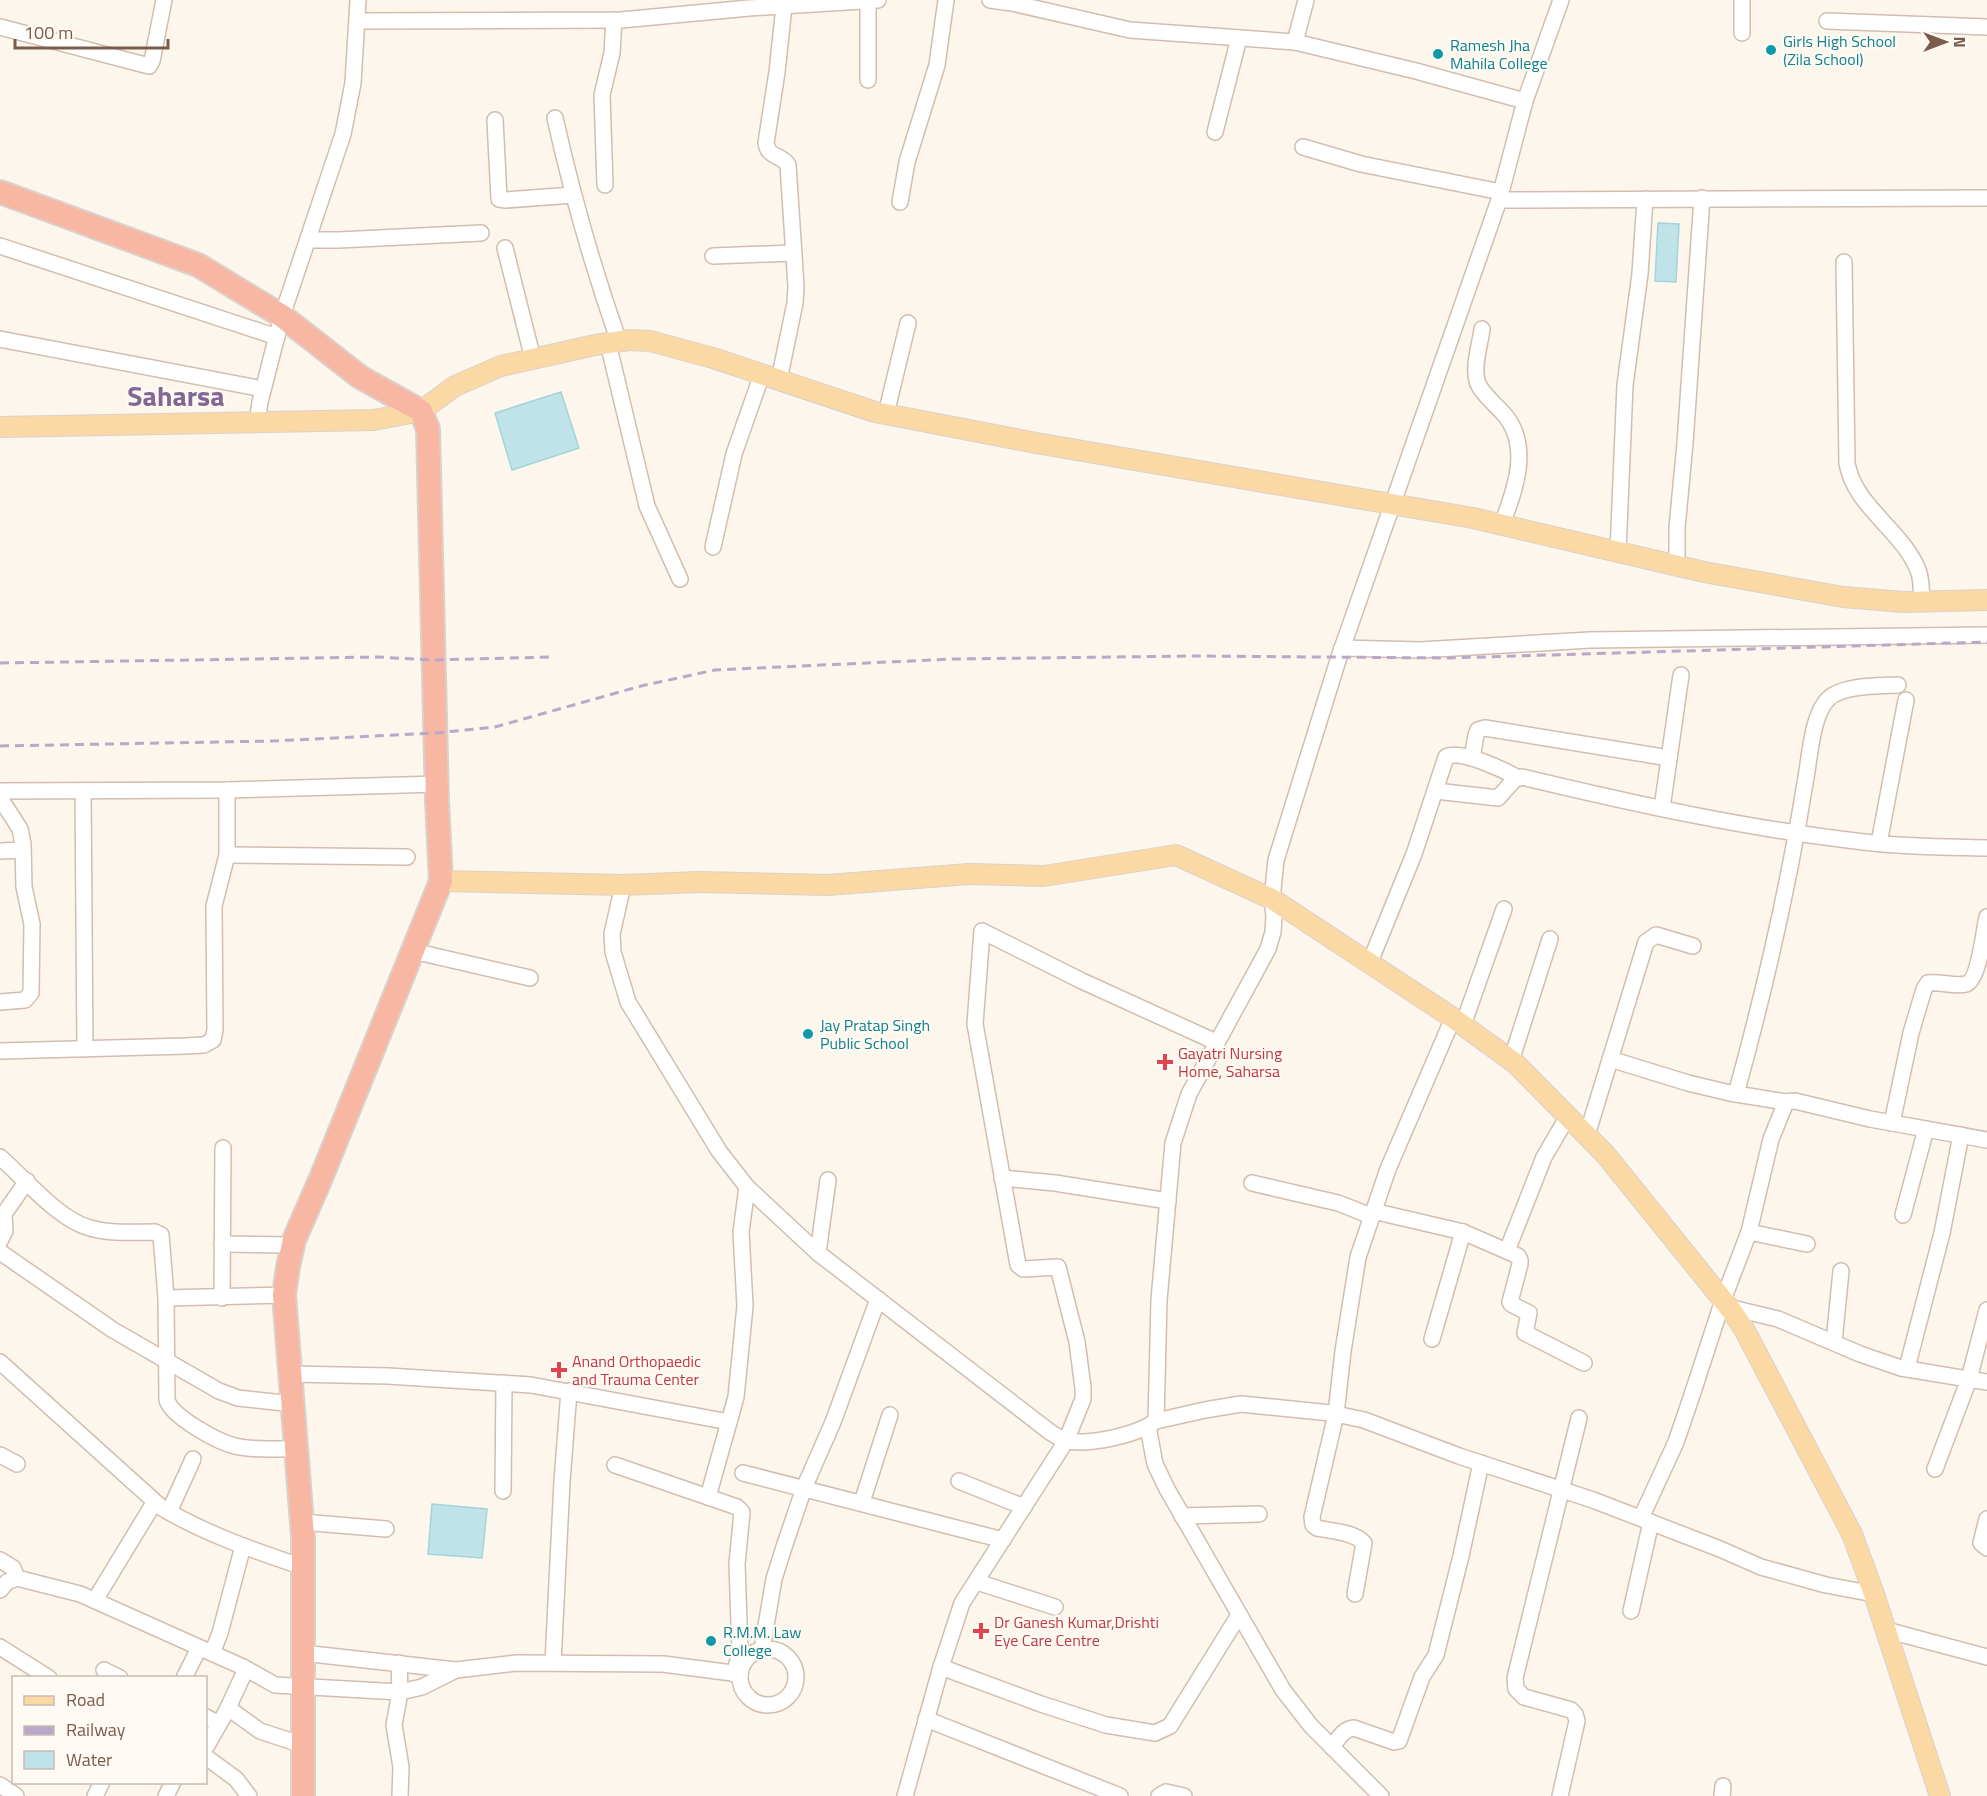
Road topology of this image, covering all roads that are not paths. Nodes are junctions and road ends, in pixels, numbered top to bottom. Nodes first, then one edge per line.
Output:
1 (164, 0) edge
2 (358, 0) edge
3 (878, 0) edge
4 (946, 0) edge
5 (990, 0) edge
6 (1306, 0) edge
7 (1562, 0) edge
8 (1742, 0) edge
9 (868, 1) edge
10 (749, 4) edge
11 (784, 6) junction
12 (614, 20) junction
13 (358, 21) junction
14 (1827, 21) dead end
15 (0, 27) edge
16 (1987, 27) edge
17 (1742, 33) dead end
18 (1239, 38) junction
19 (1295, 42) junction
20 (868, 80) dead end
21 (1525, 101) junction
22 (555, 118) dead end
23 (495, 120) dead end
24 (1215, 132) dead end
25 (1303, 147) dead end
26 (606, 185) dead end
27 (0, 192) edge
28 (573, 195) junction
29 (1500, 196) junction
30 (1702, 198) junction
31 (1987, 198) edge
32 (1645, 199) junction
33 (900, 202) dead end
34 (481, 233) dead end
35 (308, 240) junction
36 (0, 246) edge
37 (505, 248) dead end
38 (794, 253) junction
39 (713, 256) dead end
40 (1844, 262) dead end
41 (908, 323) dead end
42 (280, 327) junction
43 (1482, 329) dead end
44 (0, 339) edge
45 (613, 342) junction
46 (533, 359) junction
47 (771, 377) junction
48 (263, 389) junction
49 (421, 411) junction
50 (886, 414) junction
51 (257, 422) junction
52 (0, 427) edge
53 (1391, 504) junction
54 (1502, 524) junction
55 (712, 547) dead end
56 (1618, 552) junction
57 (1677, 566) junction
58 (680, 579) dead end
59 (1987, 600) edge
60 (1922, 602) junction
61 (1987, 635) edge
62 (1342, 648) junction
63 (1681, 675) dead end
64 (1898, 685) dead end
65 (1906, 700) dead end
66 (1472, 758) junction
67 (1669, 758) junction
68 (1518, 778) junction
69 (438, 784) junction
70 (227, 790) junction
71 (0, 791) edge
72 (83, 791) junction
73 (1436, 791) junction
74 (0, 798) edge
75 (1662, 808) junction
76 (1798, 833) junction
77 (1879, 843) junction
78 (1987, 848) edge
79 (0, 850) edge
80 (23, 850) junction
81 (226, 855) junction
82 (407, 856) dead end
83 (441, 881) junction
84 (623, 885) junction
85 (1272, 899) junction
86 (1504, 909) dead end
87 (1987, 916) edge
88 (1550, 939) dead end
89 (1693, 946) dead end
90 (413, 951) junction
91 (1370, 962) junction
92 (530, 978) dead end
93 (0, 1002) edge
94 (1458, 1021) junction
95 (1216, 1042) junction
96 (85, 1049) junction
97 (0, 1052) edge
98 (1610, 1059) junction
99 (1511, 1061) junction
100 (1736, 1094) junction
101 (1786, 1102) junction
102 (1568, 1116) junction
103 (1892, 1123) junction
104 (1926, 1129) junction
105 (1587, 1135) junction
106 (1961, 1135) junction
107 (1987, 1140) edge
108 (223, 1148) dead end
109 (0, 1157) edge
110 (1002, 1178) junction
111 (828, 1180) dead end
112 (27, 1181) junction
113 (1252, 1183) dead end
114 (747, 1187) junction
115 (1168, 1201) junction
116 (1372, 1214) junction
117 (1903, 1215) dead end
118 (1463, 1232) junction
119 (1749, 1232) junction
120 (0, 1241) edge
121 (222, 1244) junction
122 (1807, 1244) dead end
123 (293, 1245) junction
124 (1507, 1251) junction
125 (0, 1252) edge
126 (818, 1253) junction
127 (1841, 1271) dead end
128 (284, 1295) junction
129 (166, 1298) junction
130 (222, 1298) junction
131 (878, 1299) junction
132 (1726, 1303) junction
133 (1987, 1310) edge
134 (1431, 1339) dead end
135 (1834, 1342) junction
136 (166, 1359) junction
137 (0, 1362) edge
138 (1584, 1362) dead end
139 (1907, 1368) junction
140 (290, 1374) junction
141 (1969, 1379) junction
142 (1987, 1382) edge
143 (504, 1383) junction
144 (569, 1391) junction
145 (292, 1404) junction
146 (1336, 1414) junction
147 (890, 1415) dead end
148 (1579, 1418) dead end
149 (729, 1422) junction
150 (1152, 1424) junction
151 (1066, 1441) junction
152 (296, 1449) junction
153 (0, 1455) edge
154 (193, 1459) dead end
155 (1481, 1463) junction
156 (16, 1464) dead end
157 (615, 1466) dead end
158 (1935, 1469) dead end
159 (743, 1473) dead end
160 (959, 1481) dead end
161 (804, 1488) junction
162 (1562, 1489) junction
163 (502, 1491) dead end
164 (708, 1497) junction
165 (862, 1502) junction
166 (154, 1503) junction
167 (1024, 1507) junction
168 (169, 1512) junction
169 (1259, 1514) dead end
170 (1182, 1516) junction
171 (1987, 1519) edge
172 (1646, 1520) junction
173 (302, 1522) junction
174 (386, 1529) dead end
175 (1003, 1540) junction
176 (243, 1546) junction
177 (1987, 1548) edge
178 (0, 1560) edge
179 (303, 1567) junction
180 (17, 1578) junction
181 (977, 1582) junction
182 (0, 1590) edge
183 (1355, 1594) dead end
184 (1874, 1594) junction
185 (95, 1600) junction
186 (1055, 1606) dead end
187 (1631, 1611) dead end
188 (1239, 1615) junction
189 (1886, 1630) junction
190 (0, 1647) edge
191 (762, 1649) junction
192 (205, 1650) junction
193 (303, 1653) junction
194 (1987, 1657) edge
195 (399, 1663) junction
196 (553, 1663) junction
197 (940, 1667) junction
198 (246, 1669) junction
199 (104, 1670) dead end
200 (456, 1670) junction
201 (737, 1674) junction
202 (48, 1676) edge
203 (118, 1676) edge
204 (185, 1676) edge
205 (303, 1687) junction
206 (400, 1692) junction
207 (228, 1708) junction
208 (926, 1719) junction
209 (212, 1720) edge
210 (207, 1742) edge
211 (303, 1745) junction
212 (1332, 1747) junction
213 (207, 1758) edge
214 (0, 1785) edge
215 (16, 1796) edge
216 (249, 1796) edge
217 (303, 1796) edge
218 (400, 1796) edge
219 (905, 1796) edge
220 (1120, 1796) edge
221 (1159, 1796) edge
222 (1184, 1796) edge
223 (1381, 1796) edge
224 (1560, 1796) edge
225 (1940, 1796) edge

1 - 15 street
2 - 13 street
3 - 9 street
4 - 33 street
5 - 18 street
6 - 19 street
7 - 21 street
8 - 17 street
9 - 11 street
9 - 20 street
10 - 11 street
10 - 12 street
11 - 38 street
12 - 13 street
12 - 26 street
13 - 35 street
14 - 16 street
18 - 19 street
18 - 24 street
19 - 21 street
21 - 29 street
22 - 28 street
23 - 28 street
25 - 29 street
27 - 42 highway
28 - 45 street
29 - 32 street
29 - 53 street
30 - 31 street
30 - 32 street
30 - 57 street
32 - 56 street
34 - 35 street
35 - 42 street
36 - 42 street
37 - 46 street
38 - 39 street
38 - 47 street
40 - 60 street
41 - 50 street
42 - 48 street
42 - 49 highway
43 - 54 street
44 - 48 street
45 - 46 main road
45 - 47 main road
45 - 58 street
46 - 49 main road
47 - 50 main road
47 - 55 street
48 - 51 street
49 - 51 main road
49 - 69 highway
50 - 53 main road
51 - 52 main road
53 - 54 main road
53 - 62 street
54 - 56 main road
56 - 57 main road
57 - 60 main road
59 - 60 main road
61 - 62 street
62 - 85 street
63 - 67 street
64 - 76 street
65 - 77 street
66 - 67 street
66 - 68 street
66 - 73 street
67 - 75 street
68 - 73 street
68 - 75 street
69 - 70 street
69 - 83 highway
70 - 72 street
70 - 81 street
71 - 72 street
72 - 96 street
73 - 91 street
74 - 80 street
75 - 76 street
76 - 77 street
76 - 100 street
77 - 78 street
79 - 80 street
80 - 93 street
81 - 82 street
81 - 96 street
83 - 84 main road
83 - 90 highway
84 - 85 main road
84 - 114 street
85 - 91 main road
85 - 95 street
86 - 94 street
87 - 103 street
88 - 99 street
89 - 98 street
90 - 92 street
90 - 123 highway
91 - 94 main road
94 - 99 main road
94 - 116 street
95 - 110 street
95 - 115 street
96 - 97 street
98 - 100 street
98 - 105 street
99 - 102 main road
100 - 101 street
101 - 103 street
101 - 119 street
102 - 105 main road
102 - 124 street
103 - 104 street
104 - 106 street
104 - 117 street
105 - 132 main road
106 - 107 street
106 - 139 street
108 - 121 street
109 - 112 street
110 - 115 street
110 - 151 street
111 - 126 street
112 - 120 street
112 - 129 street
113 - 116 street
114 - 126 street
114 - 149 street
115 - 150 street
116 - 118 street
116 - 146 street
118 - 124 street
118 - 134 street
119 - 122 street
119 - 132 street
121 - 123 street
121 - 130 street
123 - 128 highway
124 - 138 street
125 - 136 street
126 - 131 street
127 - 135 street
128 - 130 street
128 - 140 highway
129 - 130 street
129 - 136 street
131 - 151 street
131 - 161 street
132 - 135 street
132 - 172 street
132 - 184 main road
133 - 141 street
135 - 139 street
136 - 145 street
136 - 152 street
137 - 166 street
139 - 141 street
140 - 143 street
140 - 145 highway
141 - 142 street
141 - 158 street
143 - 144 street
143 - 163 street
144 - 149 street
144 - 196 street
145 - 152 highway
146 - 150 street
146 - 155 street
146 - 183 street
147 - 165 street
148 - 162 street
149 - 164 street
150 - 151 street
150 - 170 street
151 - 167 street
152 - 173 highway
153 - 156 street
154 - 168 street
155 - 162 street
155 - 212 street
157 - 164 street
159 - 161 street
160 - 167 street
161 - 165 street
161 - 191 street
162 - 172 street
162 - 224 street
164 - 201 street
165 - 175 street
166 - 168 street
166 - 185 street
167 - 175 street
168 - 176 street
169 - 170 street
170 - 188 street
171 - 177 street
172 - 184 street
172 - 187 street
173 - 174 street
173 - 179 highway
175 - 181 street
176 - 179 street
176 - 192 street
178 - 180 street
179 - 193 highway
180 - 182 street
180 - 185 street
181 - 186 street
181 - 197 street
184 - 189 main road
185 - 192 street
188 - 197 street
188 - 212 street
189 - 194 street
189 - 225 main road
190 - 202 street
191 - 201 street
191 - 201 street
192 - 198 street
192 - 204 street
193 - 195 street
193 - 205 highway
195 - 200 street
195 - 206 street
196 - 200 street
196 - 201 street
197 - 208 street
198 - 205 street
198 - 207 street
199 - 203 street
200 - 206 street
205 - 206 street
205 - 211 highway
206 - 218 street
207 - 209 street
207 - 211 street
208 - 219 street
208 - 220 street
209 - 210 street
211 - 217 highway
212 - 223 street
213 - 216 street
214 - 215 street
221 - 222 street

